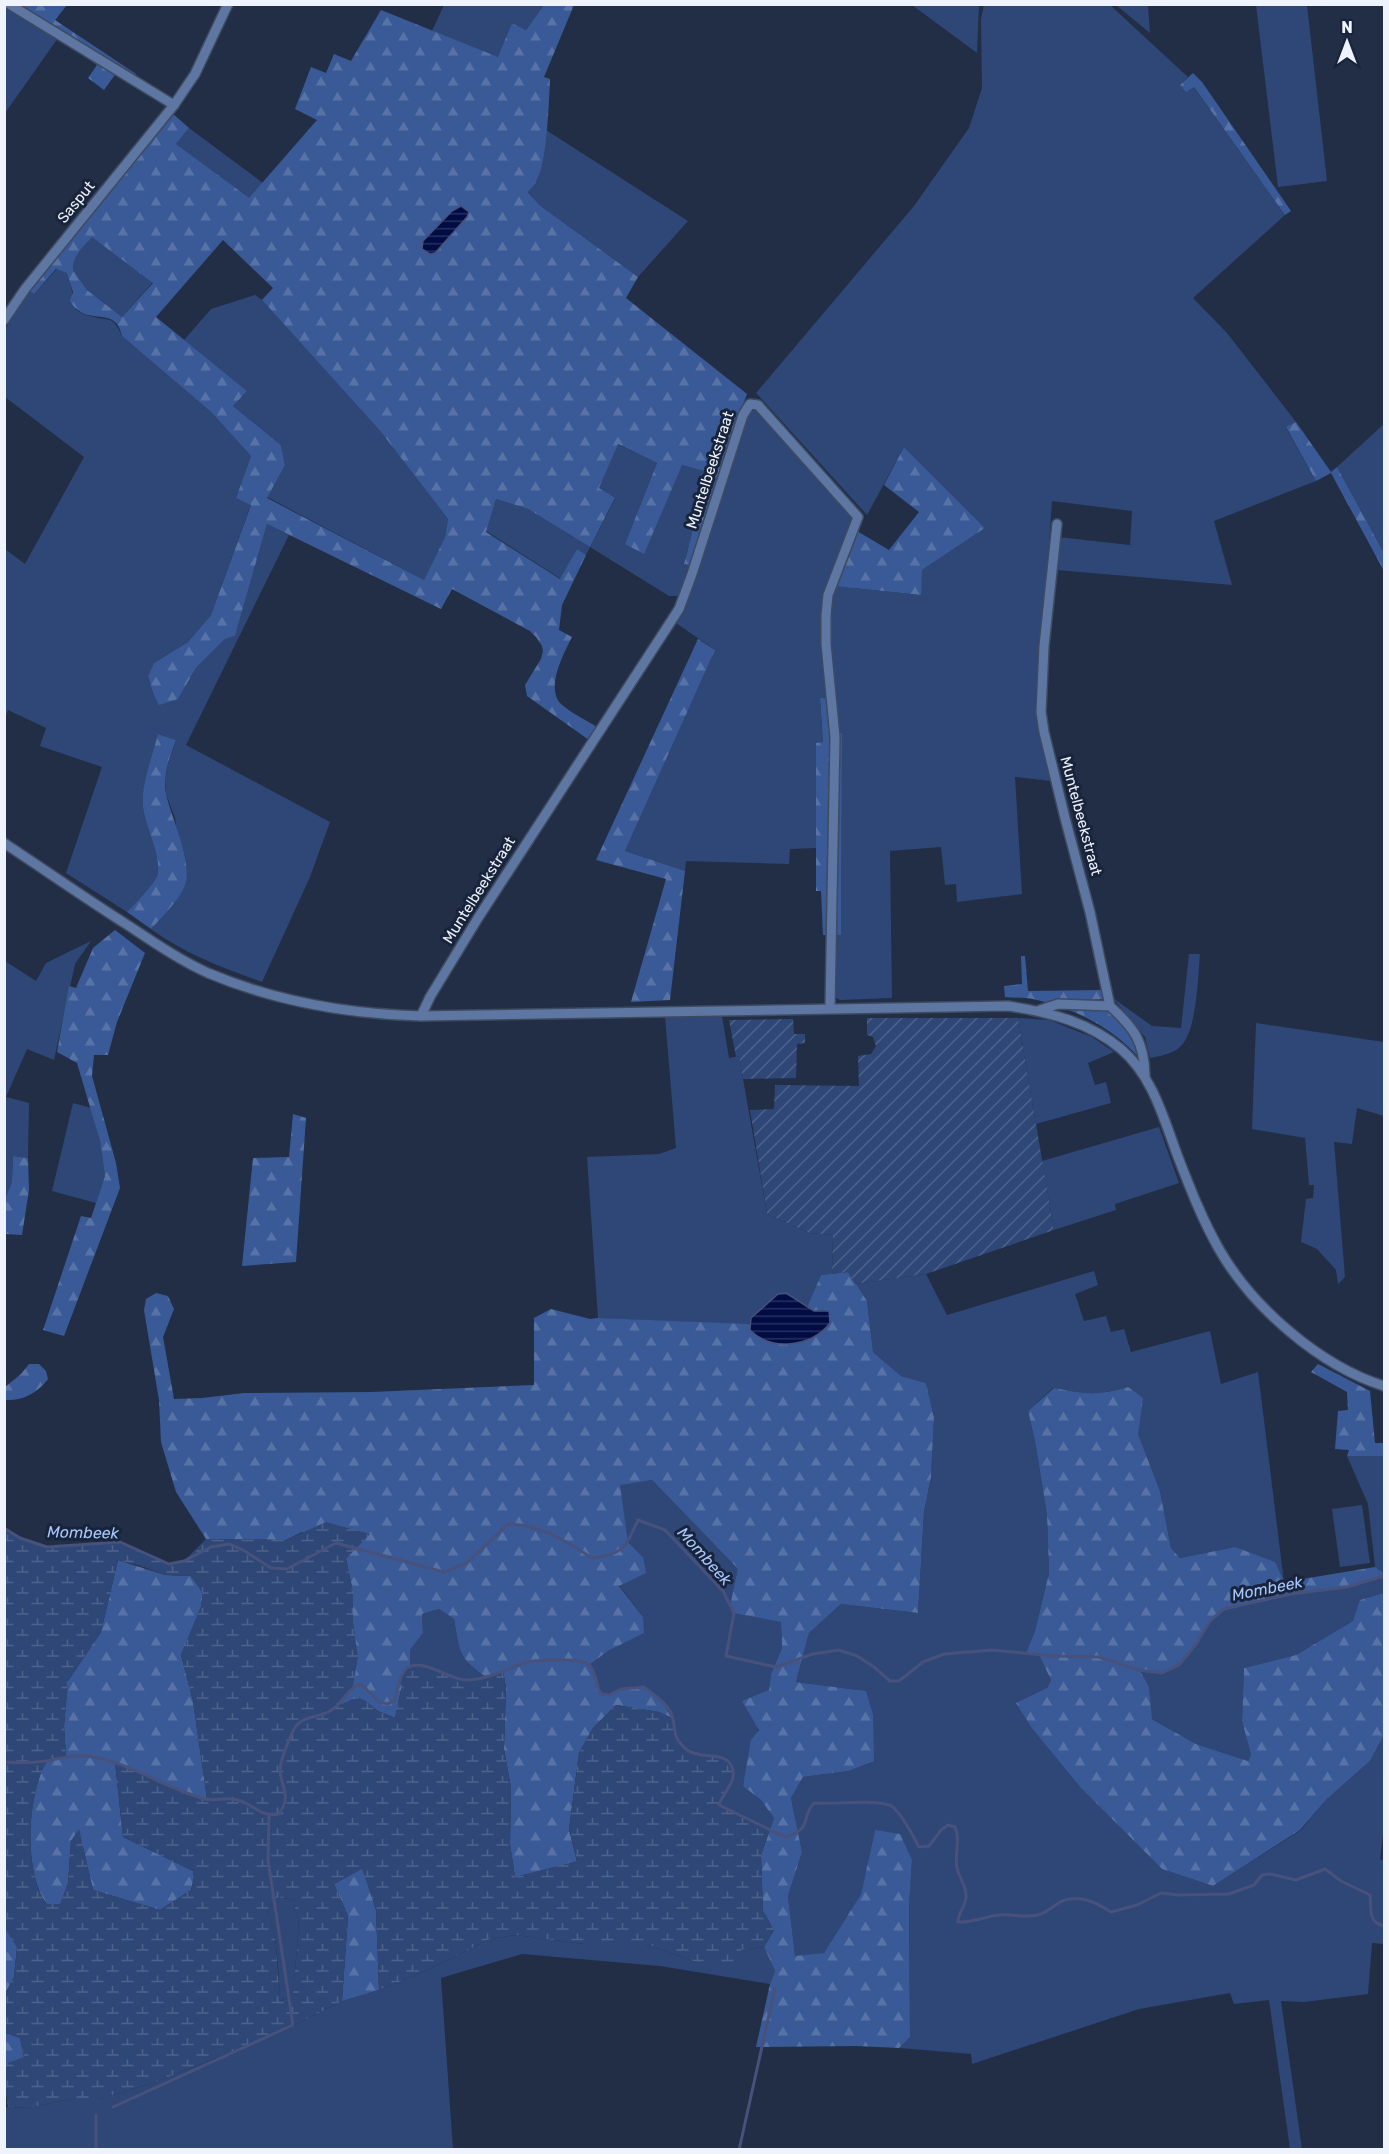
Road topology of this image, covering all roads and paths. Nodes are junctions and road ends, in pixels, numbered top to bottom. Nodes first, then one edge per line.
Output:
1 (9, 4) edge
2 (228, 4) edge
3 (174, 105) junction
4 (4, 320) edge
5 (1057, 524) dead end
6 (4, 843) edge
7 (1110, 1006) junction
8 (831, 1008) junction
9 (1040, 1010) junction
10 (421, 1016) junction
11 (1144, 1075) junction
12 (1384, 1386) edge

1 - 3 street
2 - 3 street, Sasput
3 - 4 street, Sasput
5 - 7 street, Muntelbeekstraat
6 - 10 street
7 - 9 street
7 - 11 street
8 - 9 street
8 - 10 street
8 - 10 street, Muntelbeekstraat
9 - 11 street
11 - 12 street

